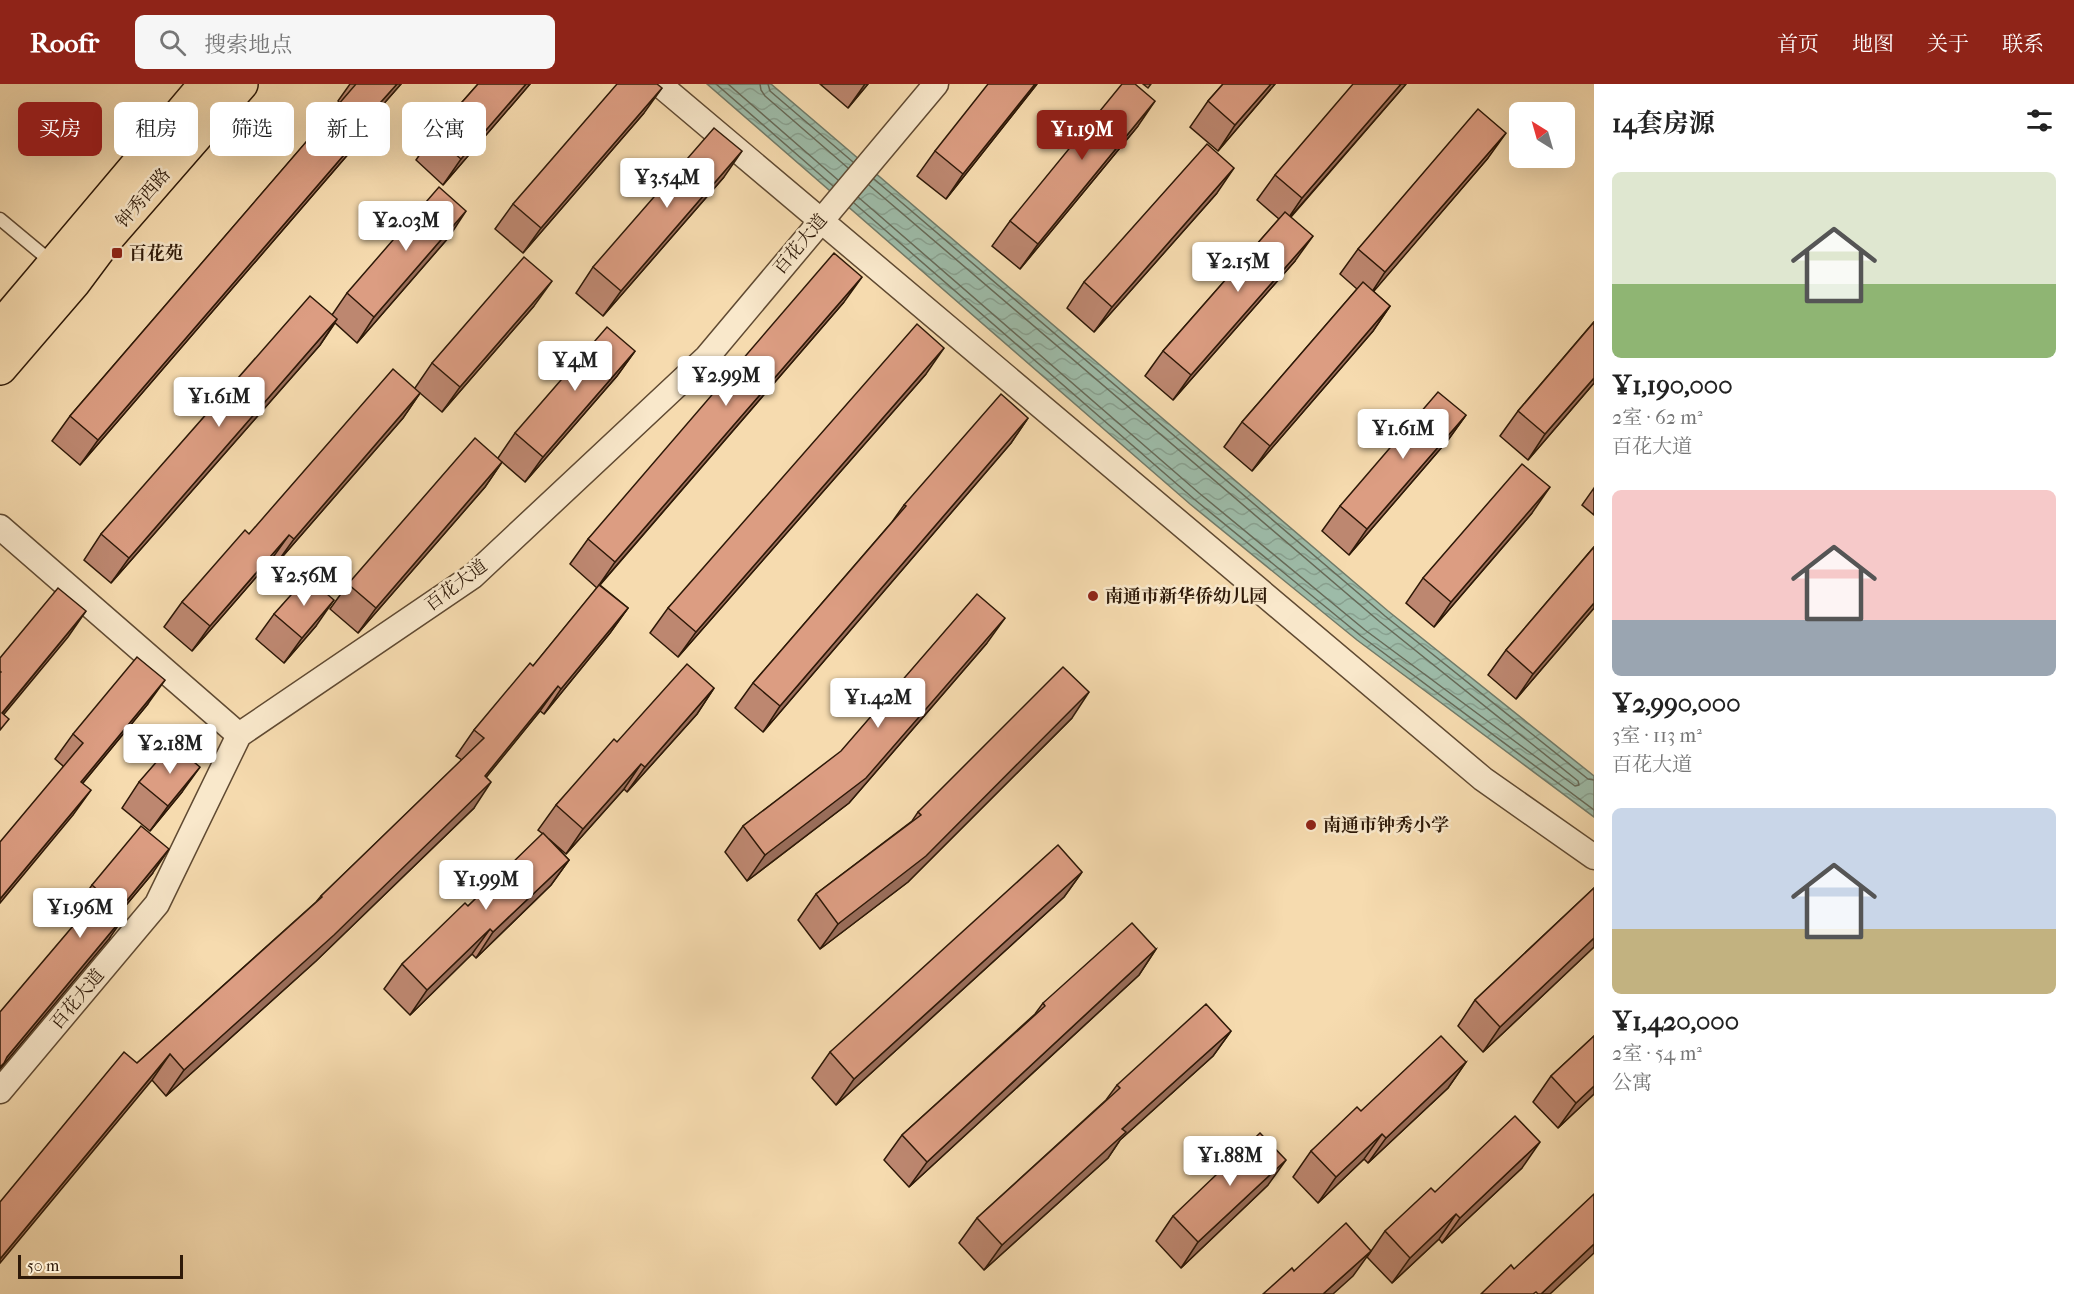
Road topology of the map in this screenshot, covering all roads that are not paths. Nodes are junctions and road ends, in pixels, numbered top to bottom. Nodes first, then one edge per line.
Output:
1 (206, 84) edge
2 (241, 84) edge
3 (659, 84) edge
4 (936, 84) edge
5 (825, 214) junction
6 (0, 219) edge
7 (64, 273) junction
8 (0, 328) edge
9 (0, 368) edge
10 (0, 528) edge
11 (239, 735) junction
12 (1594, 857) edge
13 (0, 1091) edge

1 - 7 main road, 钟秀西路
2 - 7 main road, 钟秀西路
3 - 5 street
4 - 5 street, 百花大道
5 - 11 street, 百花大道
5 - 12 street
6 - 7 lane
7 - 8 main road, 钟秀西路
7 - 9 main road, 钟秀西路
10 - 11 street
11 - 13 street, 百花大道

